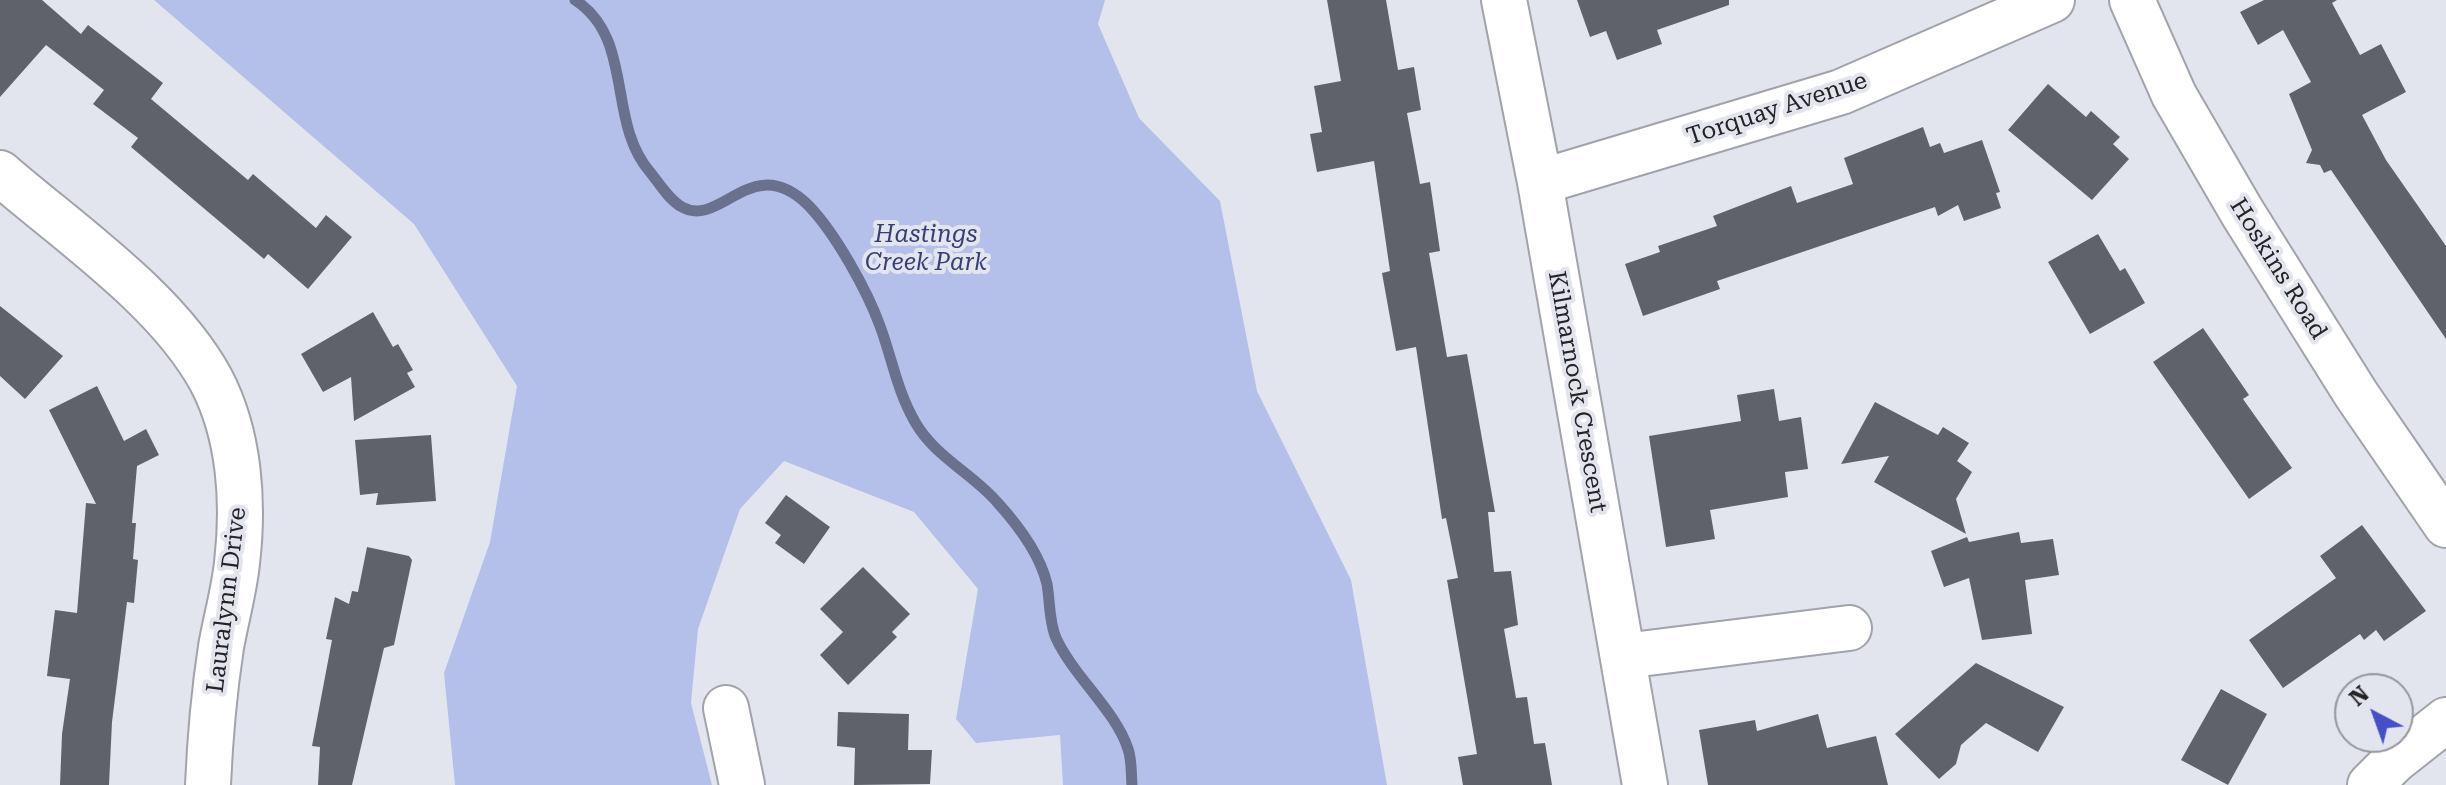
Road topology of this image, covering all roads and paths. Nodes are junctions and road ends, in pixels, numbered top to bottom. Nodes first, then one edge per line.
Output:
1 (1504, 0) edge
2 (2052, 0) edge
3 (2132, 0) edge
4 (0, 173) edge
5 (1540, 182) junction
6 (2446, 525) edge
7 (1849, 628) dead end
8 (1624, 656) junction
9 (726, 708) dead end
10 (2446, 720) edge
11 (208, 785) edge
12 (742, 785) edge
13 (1645, 785) edge
14 (2370, 785) edge

1 - 5 street, Kilmarnock Crescent
2 - 5 street, Torquay Avenue
3 - 6 street, Hoskins Road
4 - 11 street, Lauralynn Drive
5 - 8 street, Kilmarnock Crescent
7 - 8 street
8 - 13 street, Kilmarnock Crescent
9 - 12 street
10 - 14 street

